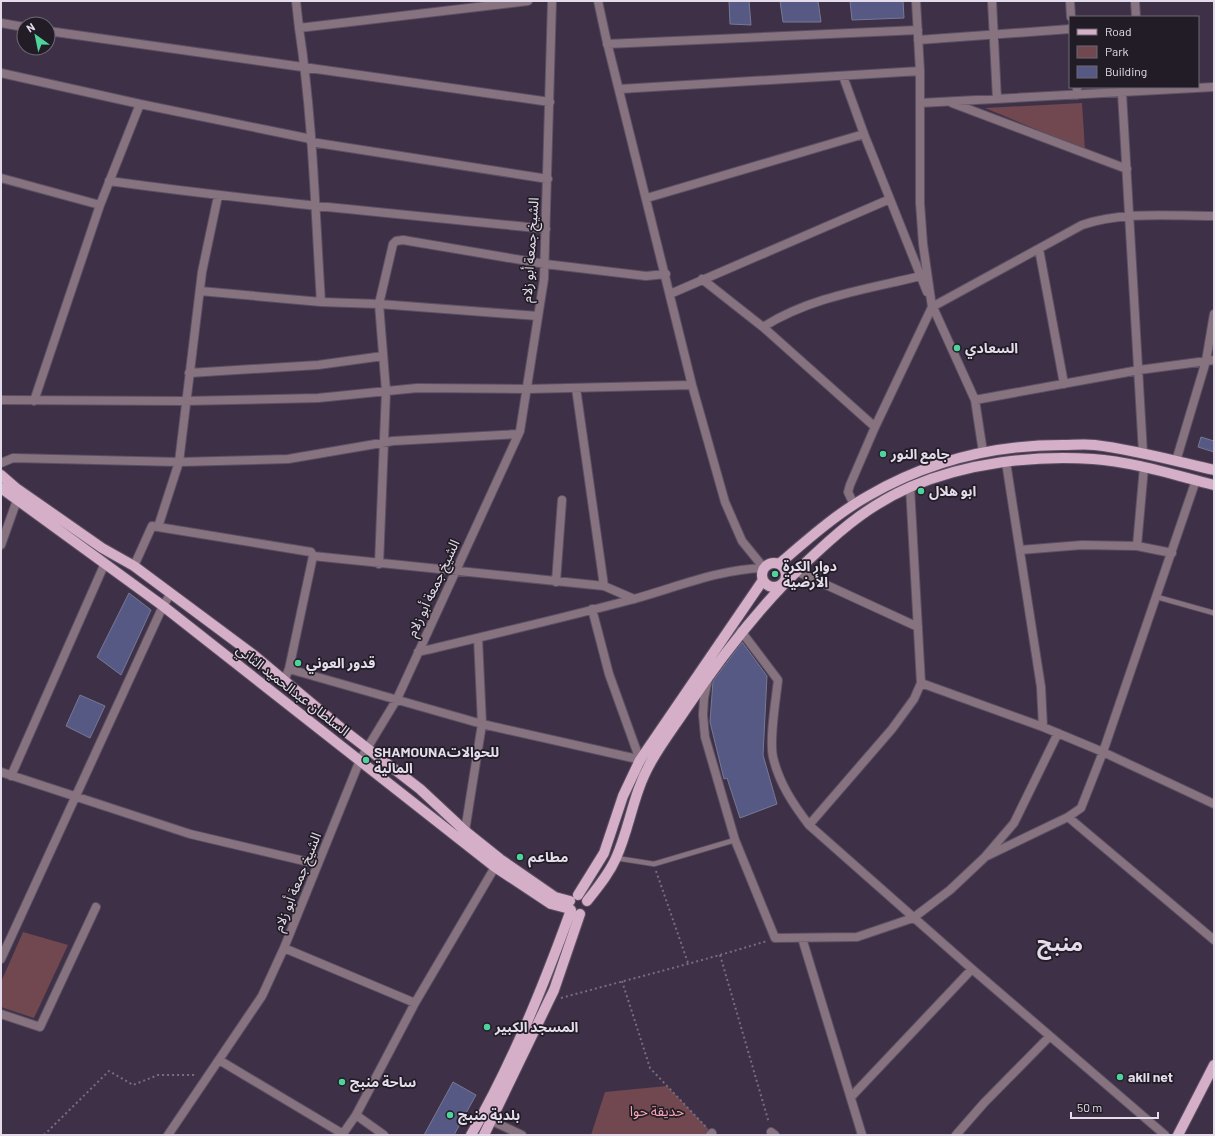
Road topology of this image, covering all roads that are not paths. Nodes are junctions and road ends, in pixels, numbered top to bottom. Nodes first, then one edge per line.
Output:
1 (296, 1) edge
2 (528, 1) edge
3 (552, 1) edge
4 (598, 1) edge
5 (916, 1) edge
6 (992, 1) edge
7 (1070, 1) edge
8 (1135, 1) edge
9 (1071, 16) edge
10 (1136, 16) edge
11 (1, 23) edge
12 (16, 26) edge
13 (299, 28) junction
14 (1069, 29) edge
15 (918, 30) junction
16 (56, 32) edge
17 (994, 34) junction
18 (918, 40) junction
19 (607, 44) junction
20 (305, 68) junction
21 (920, 71) junction
22 (1, 73) edge
23 (843, 76) junction
24 (1199, 87) edge
25 (1214, 87) edge
26 (1177, 88) edge
27 (620, 89) junction
28 (1140, 89) edge
29 (1077, 91) edge
30 (1122, 93) junction
31 (997, 100) junction
32 (550, 102) junction
33 (950, 102) junction
34 (920, 103) junction
35 (140, 104) junction
36 (864, 134) junction
37 (311, 140) junction
38 (1127, 169) junction
39 (1, 178) edge
40 (548, 179) junction
41 (109, 181) junction
42 (218, 196) junction
43 (647, 198) junction
44 (890, 200) junction
45 (314, 204) junction
46 (100, 205) junction
47 (1214, 216) edge
48 (1130, 217) junction
49 (546, 229) junction
50 (1038, 249) junction
51 (545, 264) junction
52 (666, 274) junction
53 (921, 276) junction
54 (702, 279) junction
55 (200, 291) junction
56 (670, 294) junction
57 (321, 302) junction
58 (379, 304) junction
59 (932, 307) junction
60 (1214, 314) edge
61 (538, 316) junction
62 (763, 327) junction
63 (383, 356) junction
64 (1210, 360) edge
65 (1138, 370) junction
66 (189, 373) junction
67 (1064, 384) junction
68 (692, 385) junction
69 (576, 388) junction
70 (526, 389) junction
71 (386, 391) junction
72 (1, 400) edge
73 (975, 400) junction
74 (34, 401) junction
75 (186, 401) junction
76 (875, 426) junction
77 (518, 434) junction
78 (385, 442) junction
79 (983, 452) junction
80 (1143, 453) junction
81 (1176, 461) junction
82 (180, 462) junction
83 (1006, 462) junction
84 (1, 463) edge
85 (1144, 467) junction
86 (1214, 470) edge
87 (1, 475) edge
88 (1196, 480) junction
89 (1214, 485) edge
90 (910, 487) junction
91 (1, 488) edge
92 (17, 500) junction
93 (562, 500) dead end
94 (854, 505) junction
95 (158, 527) junction
96 (1, 545) edge
97 (1137, 546) junction
98 (1020, 550) junction
99 (1172, 553) junction
100 (313, 556) junction
101 (105, 563) junction
102 (379, 564) junction
103 (779, 564) junction
104 (134, 566) junction
105 (764, 568) junction
106 (796, 571) junction
107 (455, 572) junction
108 (763, 580) junction
109 (556, 582) junction
110 (783, 584) junction
111 (604, 586) junction
112 (171, 593) junction
113 (1157, 597) junction
114 (634, 599) junction
115 (163, 606) junction
116 (592, 609) junction
117 (1214, 613) edge
118 (918, 627) junction
119 (741, 631) junction
120 (478, 638) junction
121 (418, 652) junction
122 (288, 669) junction
123 (709, 674) junction
124 (284, 681) junction
125 (921, 683) junction
126 (397, 699) junction
127 (482, 724) junction
128 (1043, 727) junction
129 (1058, 733) junction
130 (367, 748) junction
131 (1104, 752) junction
132 (360, 760) junction
133 (640, 760) junction
134 (650, 762) junction
135 (1, 772) edge
136 (11, 776) junction
137 (75, 797) junction
138 (1214, 804) edge
139 (1068, 817) junction
140 (809, 825) junction
141 (465, 831) junction
142 (735, 840) junction
143 (616, 858) junction
144 (984, 858) junction
145 (317, 864) junction
146 (495, 867) junction
147 (578, 895) junction
148 (587, 900) junction
149 (96, 907) dead end
150 (573, 908) junction
151 (913, 918) junction
152 (802, 938) junction
153 (1214, 940) edge
154 (284, 948) junction
155 (3, 950) edge
156 (1, 959) edge
157 (972, 969) junction
158 (415, 1003) junction
159 (1, 1014) edge
160 (1050, 1036) junction
161 (219, 1060) junction
162 (1214, 1065) edge
163 (851, 1097) junction
164 (356, 1115) junction
165 (492, 1121) junction
166 (169, 1135) edge
167 (343, 1135) edge
168 (384, 1135) edge
169 (471, 1135) edge
170 (484, 1135) edge
171 (522, 1135) edge
172 (862, 1135) edge
173 (956, 1135) edge
174 (1165, 1135) edge
175 (1178, 1135) edge

1 - 13 street
2 - 13 street
3 - 32 street, الشيخ جمعة أبو زلام
4 - 19 street
5 - 15 street
6 - 17 street
7 - 9 street
8 - 10 street
11 - 12 street
13 - 20 street
14 - 17 street
15 - 18 street
15 - 19 street
16 - 20 street
17 - 18 street
17 - 31 street
18 - 21 street
19 - 27 street
20 - 32 street
20 - 37 street
21 - 23 street
21 - 34 street
22 - 35 street
23 - 27 street
23 - 36 street
24 - 25 street
26 - 28 street
27 - 43 street
28 - 30 street
29 - 30 street
29 - 31 street
30 - 38 street
31 - 33 street
32 - 40 street, الشيخ جمعة أبو زلام
33 - 34 street
33 - 38 street
34 - 59 street
35 - 37 street
35 - 41 street
36 - 43 street
36 - 44 street
37 - 40 street
37 - 45 street
38 - 48 street
39 - 46 street
40 - 49 street, الشيخ جمعة أبو زلام
41 - 42 street
41 - 46 street
42 - 45 street
42 - 55 street
43 - 52 street
44 - 53 street
44 - 54 street
45 - 49 street
45 - 57 street
46 - 74 street
47 - 48 street
48 - 50 street
48 - 65 street
49 - 51 street, الشيخ جمعة أبو زلام
50 - 59 street
50 - 67 street
51 - 52 street
51 - 58 street
51 - 61 street, الشيخ جمعة أبو زلام
52 - 56 street
53 - 59 street
53 - 62 street
54 - 56 street
54 - 62 street
55 - 57 street
55 - 66 street
56 - 68 street
57 - 58 street
58 - 61 street
58 - 63 street
59 - 73 street
59 - 76 street
60 - 64 street
61 - 70 street, الشيخ جمعة أبو زلام
62 - 76 street
63 - 66 street
63 - 71 street
64 - 65 street
64 - 81 street
65 - 67 street
65 - 80 street
66 - 75 street
67 - 73 street
68 - 69 street
68 - 105 street
69 - 70 street
69 - 111 street
70 - 71 street
70 - 77 street, الشيخ جمعة أبو زلام
71 - 75 street
71 - 78 street
72 - 74 street
73 - 79 street
74 - 75 street
75 - 82 street
76 - 94 street
77 - 78 street
77 - 107 street, الشيخ جمعة أبو زلام
78 - 82 street
78 - 102 street
79 - 80 main road
79 - 94 main road
80 - 81 main road
81 - 86 main road
82 - 84 street
82 - 95 street
83 - 85 main road
83 - 90 main road
83 - 98 street
85 - 88 main road
85 - 97 street
87 - 104 main road
88 - 89 main road
88 - 99 street
90 - 106 main road
90 - 118 street
91 - 92 main road, السلطان عبدالحميد الثاني
92 - 96 street
92 - 101 main road, السلطان عبدالحميد الثاني
93 - 109 street
94 - 103 main road
95 - 100 street
95 - 104 street
97 - 98 street
97 - 99 street
98 - 128 street
99 - 113 street
100 - 102 street
100 - 122 street
101 - 115 main road, السلطان عبدالحميد الثاني
101 - 136 street
102 - 107 street
103 - 105 main road
103 - 110 main road
104 - 112 main road
105 - 108 main road
105 - 114 street
106 - 110 main road
106 - 118 street
107 - 109 street
107 - 121 street, الشيخ جمعة أبو زلام
108 - 110 main road
108 - 133 main road
109 - 111 street
110 - 119 main road
111 - 114 street
112 - 115 street
112 - 124 main road
113 - 117 lane
113 - 131 street
114 - 116 street
115 - 132 main road, السلطان عبدالحميد الثاني
115 - 137 street
116 - 120 street
116 - 133 street
118 - 125 street
119 - 123 main road
119 - 140 street
120 - 121 street
120 - 127 street
121 - 126 street, الشيخ جمعة أبو زلام
122 - 124 street
122 - 126 street
123 - 134 main road
123 - 142 street
124 - 130 main road
125 - 128 street
125 - 140 street
126 - 127 street
126 - 130 street, الشيخ جمعة أبو زلام
127 - 133 street
127 - 141 street
128 - 129 street
129 - 131 street
129 - 144 street
130 - 132 street, الشيخ جمعة أبو زلام
130 - 141 main road
131 - 138 street
131 - 139 street
132 - 145 street, الشيخ جمعة أبو زلام
132 - 146 main road, السلطان عبدالحميد الثاني
133 - 134 street
133 - 147 main road
134 - 143 main road
135 - 136 street
136 - 137 street
137 - 145 street
137 - 155 street
139 - 144 street
139 - 153 street
140 - 151 street
141 - 150 main road
142 - 143 lane
142 - 152 street
143 - 148 main road
144 - 151 street
145 - 154 street, الشيخ جمعة أبو زلام
146 - 150 main road, السلطان عبدالحميد الثاني
146 - 158 street
147 - 148 main road
147 - 150 main road
148 - 150 main road
149 - 159 street
150 - 165 main road
150 - 169 main road
151 - 152 street
151 - 157 street
152 - 163 street
154 - 158 street
154 - 161 street, الشيخ جمعة أبو زلام
155 - 156 street
157 - 160 street
157 - 163 street
158 - 164 street
160 - 173 street
160 - 174 street
161 - 166 street, الشيخ جمعة أبو زلام
161 - 167 street
162 - 175 main road
163 - 172 street
164 - 167 street
164 - 168 street
165 - 170 main road
165 - 171 street

